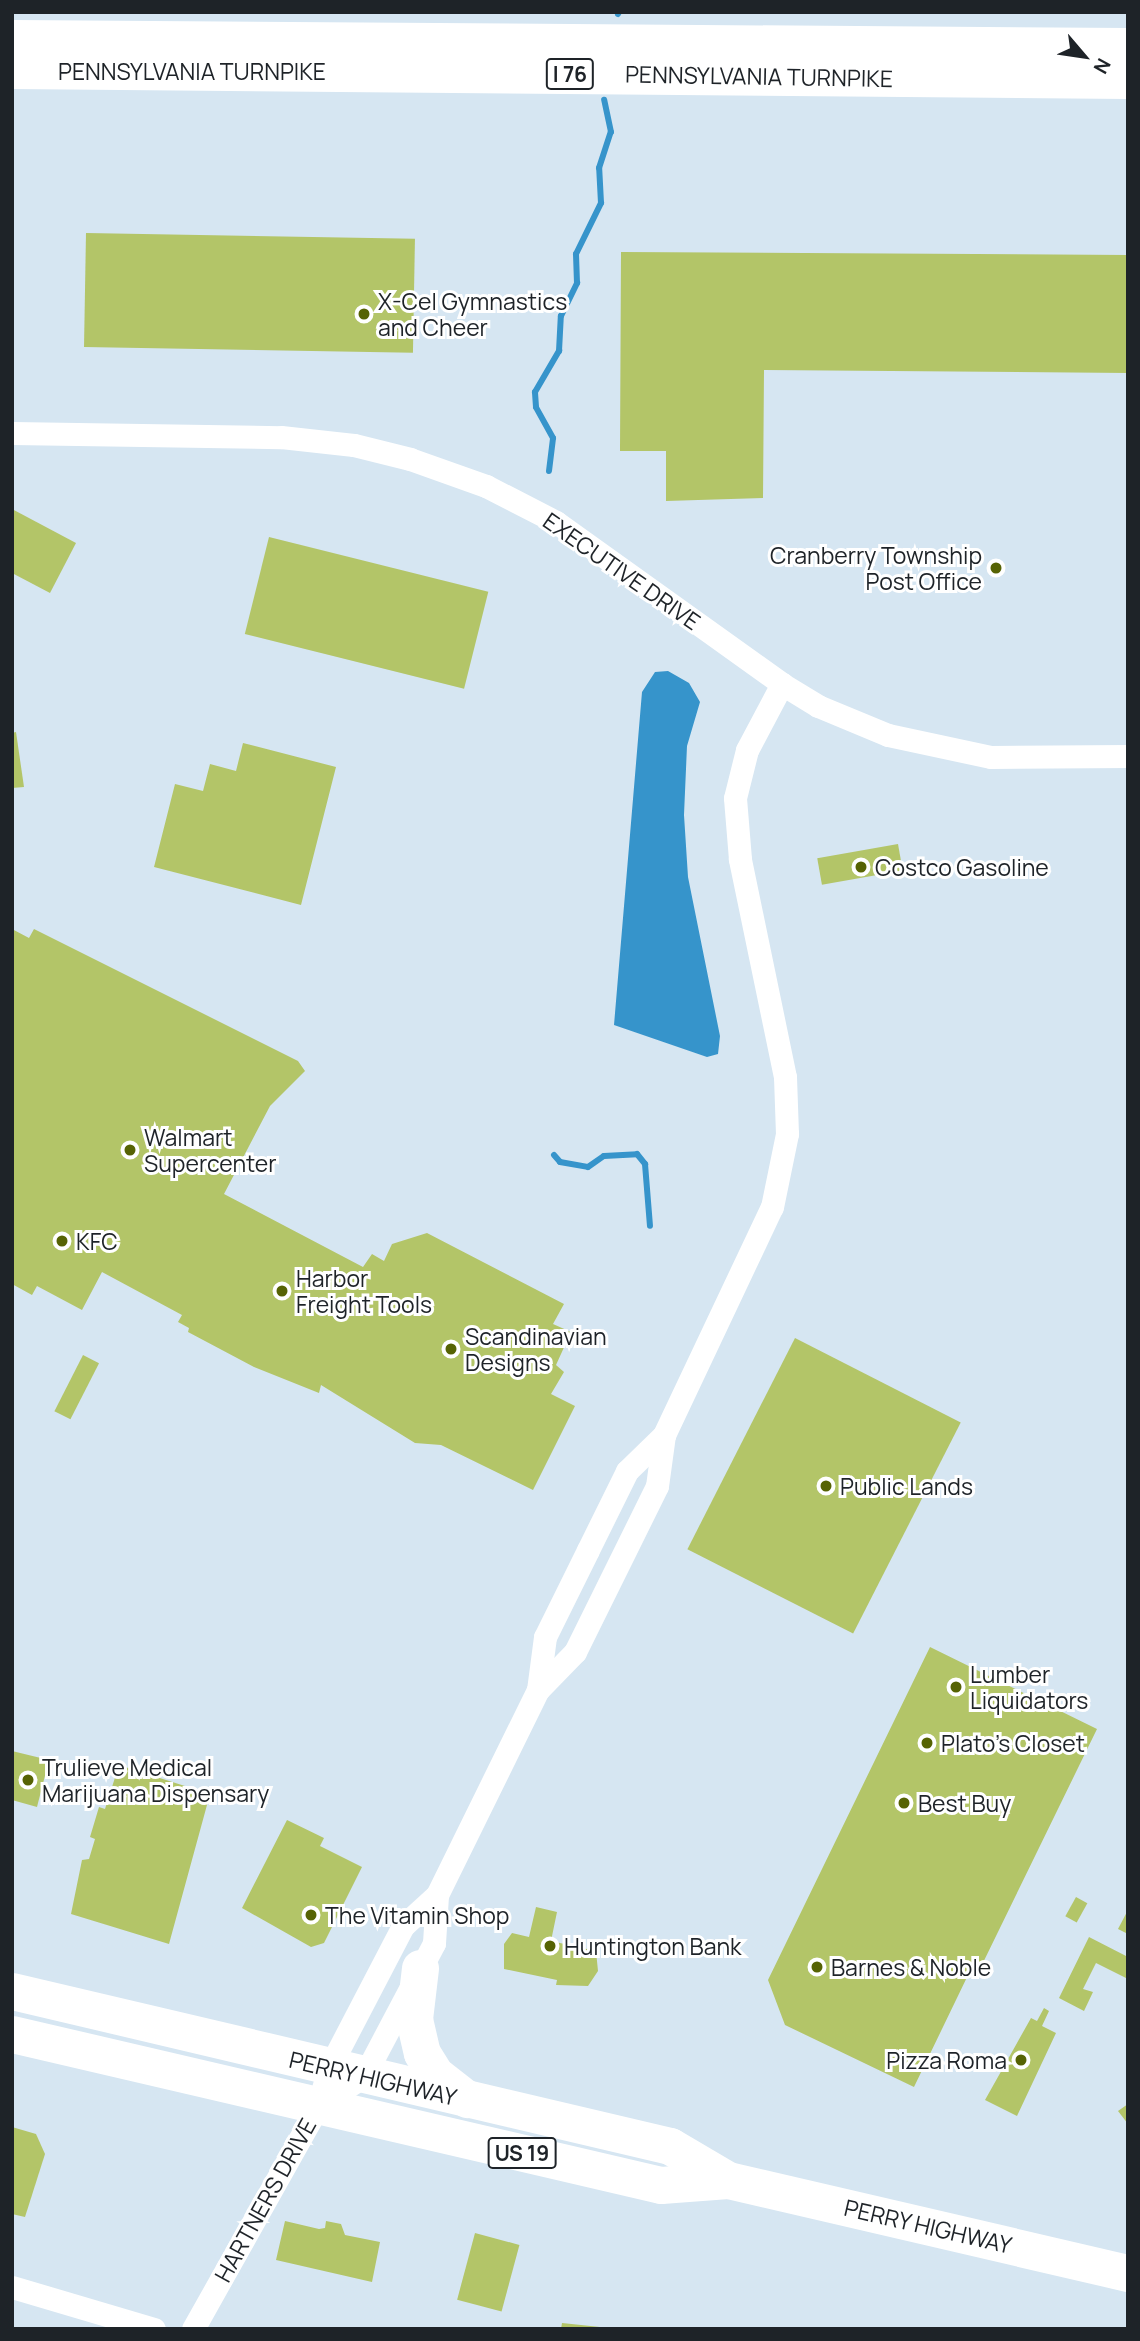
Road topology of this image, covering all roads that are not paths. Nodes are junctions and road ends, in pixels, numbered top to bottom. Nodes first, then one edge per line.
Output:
1 (12, 39) edge
2 (1128, 47) edge
3 (12, 70) edge
4 (1128, 80) edge
5 (12, 433) edge
6 (782, 684) junction
7 (1128, 756) edge
8 (664, 1435) junction
9 (538, 1690) junction
10 (437, 1895) junction
11 (420, 1968) junction
12 (12, 1991) edge
13 (12, 2034) edge
14 (346, 2072) junction
15 (470, 2101) junction
16 (318, 2106) junction
17 (728, 2180) junction
18 (1128, 2273) edge
19 (12, 2287) edge
20 (154, 2329) edge
21 (193, 2329) edge

1 - 2 highway, PENNSYLVANIA TURNPIKE / I 76
3 - 4 highway, PENNSYLVANIA TURNPIKE / I 76
5 - 6 street, EXECUTIVE DRIVE
6 - 7 street, EXECUTIVE DRIVE
6 - 8 street
8 - 9 street
8 - 9 street
9 - 10 street
10 - 11 street
10 - 14 street
11 - 14 street
11 - 15 main road
12 - 14 main road, PERRY HIGHWAY / US 19
13 - 16 main road, PERRY HIGHWAY / US 19
14 - 15 main road, PERRY HIGHWAY / US 19
14 - 16 street, HARTNERS DRIVE
14 - 16 street
15 - 17 main road, PERRY HIGHWAY / US 19
16 - 17 main road, PERRY HIGHWAY / US 19
16 - 21 street, HARTNERS DRIVE
17 - 18 main road, PERRY HIGHWAY / US 19
19 - 20 street

